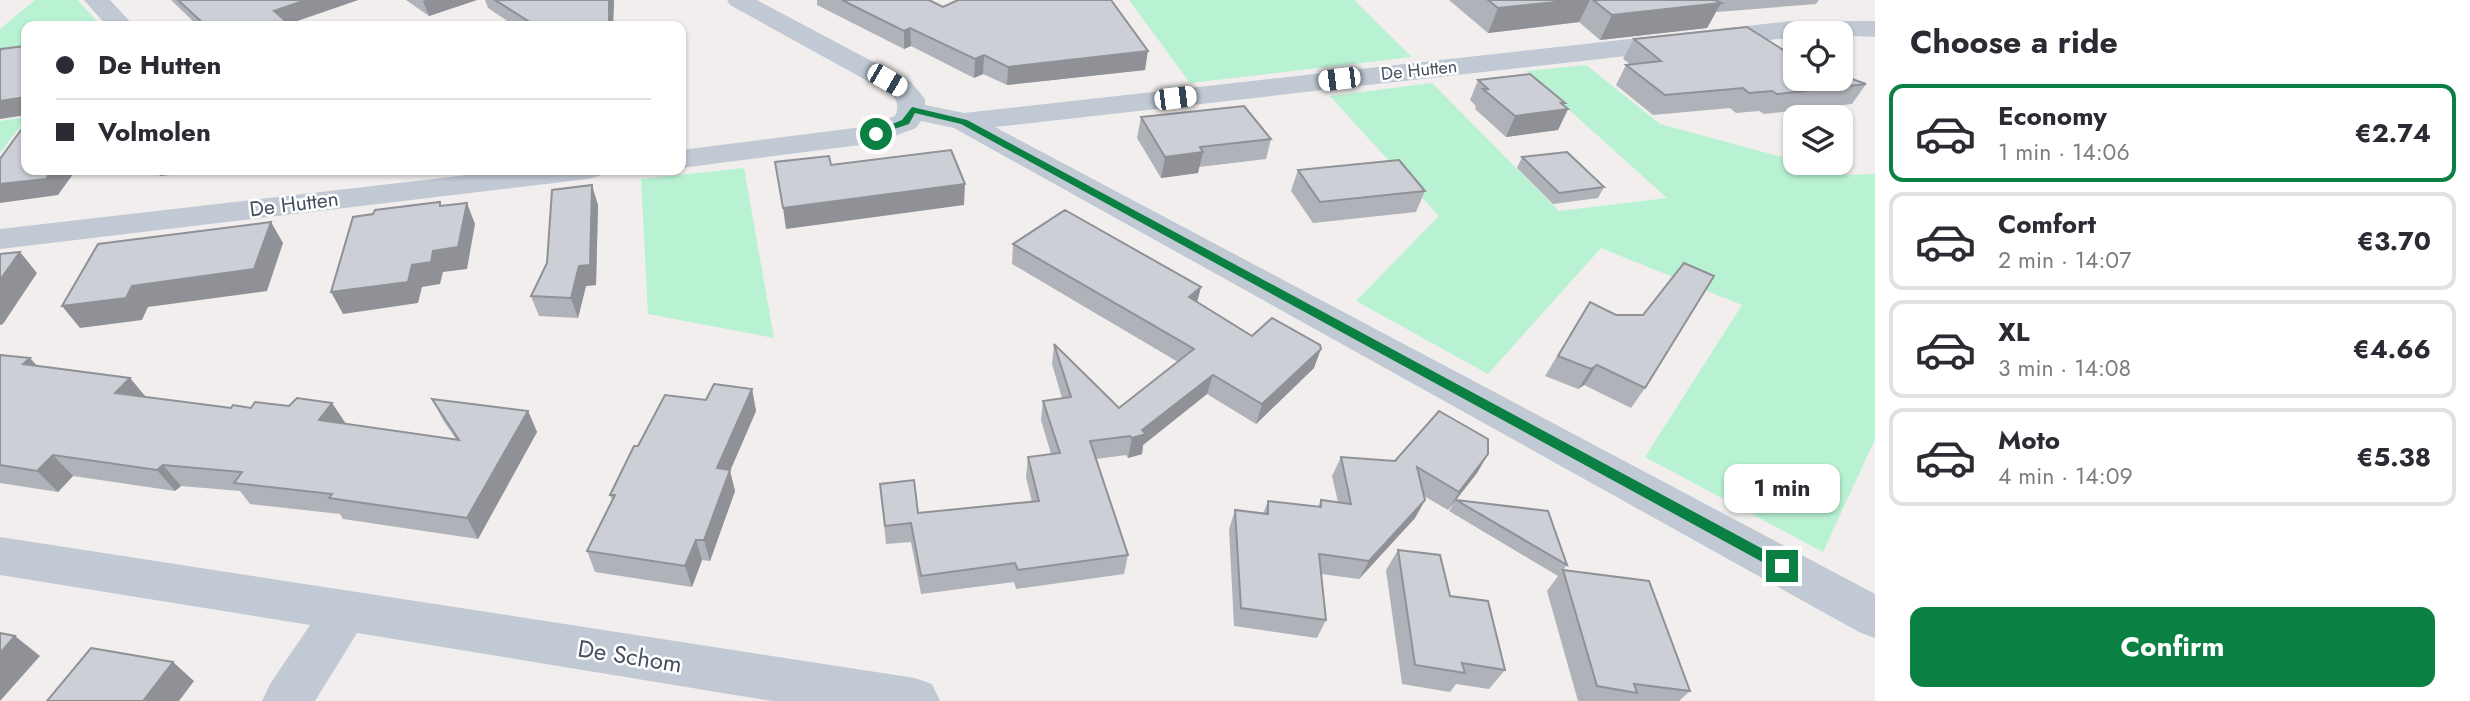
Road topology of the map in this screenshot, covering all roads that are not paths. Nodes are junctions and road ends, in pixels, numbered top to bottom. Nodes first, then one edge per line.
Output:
1 (96, 0) edge
2 (739, 0) edge
3 (116, 21) edge
4 (1875, 29) edge
5 (912, 110) junction
6 (964, 122) junction
7 (686, 158) edge
8 (545, 175) edge
9 (0, 239) edge
10 (0, 556) edge
11 (346, 611) junction
12 (1875, 617) edge
13 (287, 701) edge
14 (915, 701) edge

1 - 3 street
2 - 5 street
4 - 6 street, De Hutten
5 - 6 street
5 - 7 street
6 - 12 street
8 - 9 street, De Hutten
10 - 11 street, De Schom
11 - 13 street
11 - 14 street, De Schom

